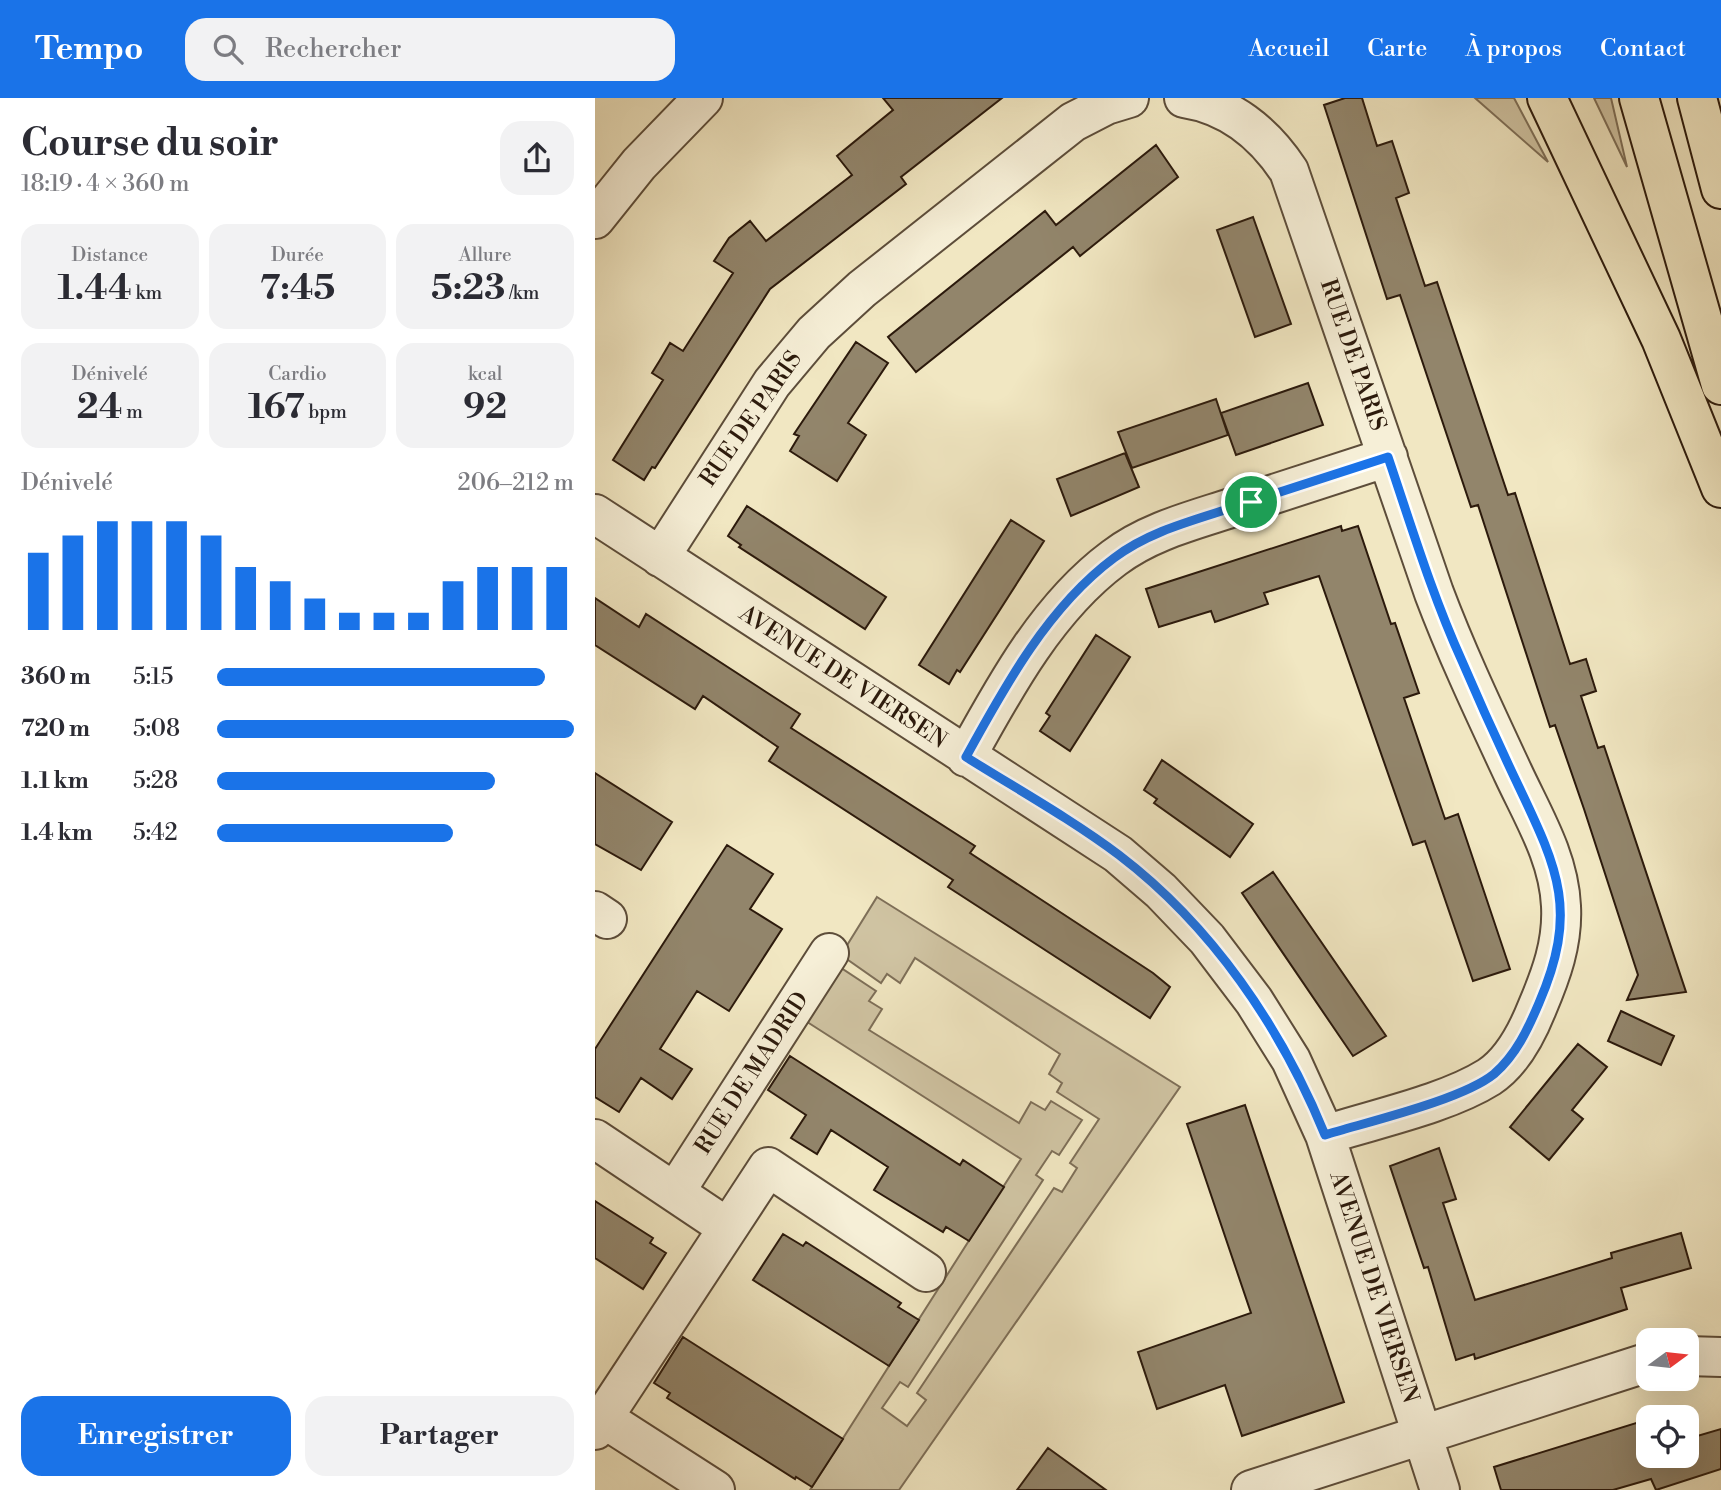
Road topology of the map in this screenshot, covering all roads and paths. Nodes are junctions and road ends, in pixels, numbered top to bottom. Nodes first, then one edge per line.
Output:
1 (703, 98) edge
2 (1129, 98) edge
3 (1184, 98) edge
4 (1547, 98) edge
5 (1639, 98) edge
6 (1697, 98) edge
7 (1721, 189) edge
8 (595, 219) edge
9 (1721, 385) edge
10 (1388, 457) junction
11 (1721, 488) edge
12 (595, 514) edge
13 (660, 557) junction
14 (966, 757) junction
15 (829, 953) dead end
16 (1325, 1135) junction
17 (595, 1139) edge
18 (675, 1192) junction
19 (729, 1228) junction
20 (926, 1272) dead end
21 (1699, 1356) edge
22 (1721, 1357) edge
23 (1636, 1367) edge
24 (599, 1424) edge
25 (1422, 1434) junction
26 (715, 1490) edge
27 (1251, 1490) edge
28 (1440, 1490) edge

1 - 8 street
2 - 13 street, RUE DE PARIS
3 - 10 street, RUE DE PARIS
4 - 11 highway
5 - 9 highway
6 - 7 highway
10 - 14 street
10 - 16 street, RUE DE PARIS
12 - 13 street, AVENUE DE VIERSEN
13 - 14 street, AVENUE DE VIERSEN
14 - 16 street, AVENUE DE VIERSEN
15 - 18 street, RUE DE MADRID
16 - 25 street, AVENUE DE VIERSEN
17 - 18 street
18 - 19 street
19 - 20 street
19 - 24 street
21 - 22 street
23 - 25 street
24 - 26 street
25 - 27 street
25 - 28 street, AVENUE DE VIERSEN

